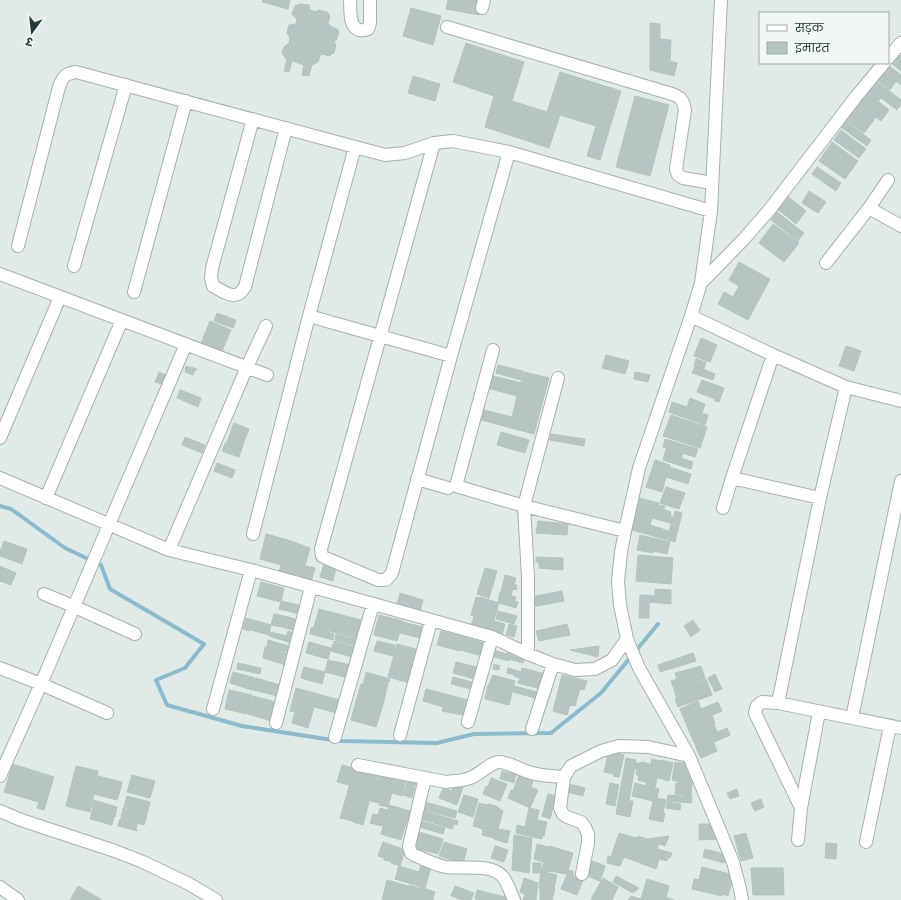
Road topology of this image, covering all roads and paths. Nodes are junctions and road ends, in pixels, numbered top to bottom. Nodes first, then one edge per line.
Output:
1 (350, 0) edge
2 (370, 0) edge
3 (721, 0) edge
4 (447, 27) dead end
5 (901, 43) edge
6 (889, 57) edge
7 (883, 64) edge
8 (126, 85) junction
9 (186, 101) junction
10 (253, 119) junction
11 (286, 128) junction
12 (434, 143) junction
13 (355, 147) junction
14 (509, 152) junction
15 (888, 180) dead end
16 (712, 183) junction
17 (869, 208) junction
18 (711, 211) junction
19 (901, 226) edge
20 (18, 246) dead end
21 (826, 263) dead end
22 (74, 266) dead end
23 (0, 274) edge
24 (701, 283) junction
25 (134, 292) dead end
26 (60, 297) junction
27 (309, 316) junction
28 (691, 316) junction
29 (122, 320) junction
30 (266, 326) dead end
31 (381, 336) junction
32 (186, 344) junction
33 (493, 350) dead end
34 (773, 355) junction
35 (451, 356) junction
36 (247, 367) junction
37 (267, 375) dead end
38 (558, 378) dead end
39 (846, 386) junction
40 (901, 401) edge
41 (0, 438) edge
42 (0, 478) edge
43 (732, 478) junction
44 (417, 479) junction
45 (901, 480) edge
46 (448, 488) dead end
47 (46, 498) junction
48 (820, 498) junction
49 (524, 506) junction
50 (723, 508) dead end
51 (109, 524) junction
52 (625, 531) junction
53 (253, 534) dead end
54 (169, 550) junction
55 (251, 570) junction
56 (311, 587) junction
57 (44, 594) dead end
58 (373, 604) junction
59 (73, 606) junction
60 (431, 621) junction
61 (135, 634) dead end
62 (492, 637) junction
63 (629, 644) junction
64 (528, 654) junction
65 (553, 664) junction
66 (0, 668) edge
67 (41, 684) junction
68 (778, 703) junction
69 (212, 710) dead end
70 (819, 712) junction
71 (107, 713) dead end
72 (852, 718) junction
73 (468, 722) dead end
74 (276, 724) dead end
75 (895, 727) edge
76 (532, 729) dead end
77 (400, 735) dead end
78 (335, 737) dead end
79 (689, 756) junction
80 (358, 765) dead end
81 (0, 776) edge
82 (564, 777) junction
83 (425, 778) junction
84 (801, 808) junction
85 (0, 812) edge
86 (798, 840) dead end
87 (866, 842) dead end
88 (582, 874) dead end
89 (0, 887) edge
90 (18, 900) edge
91 (216, 900) edge
92 (514, 900) edge
93 (742, 900) edge

1 - 2 street
3 - 16 street
4 - 16 street
5 - 6 street
7 - 24 street
8 - 9 street
8 - 20 street
8 - 22 street
9 - 10 street
9 - 25 street
10 - 11 street
10 - 11 street
11 - 13 street
12 - 13 street
12 - 14 street
12 - 31 street
13 - 27 street
14 - 18 street
14 - 35 street
15 - 17 street
16 - 18 street
17 - 19 street
17 - 21 street
18 - 24 street
23 - 26 street
24 - 28 street
26 - 29 street
26 - 41 street
27 - 31 street
27 - 53 street
28 - 34 street
28 - 52 street
29 - 32 street
29 - 47 street
30 - 36 street
31 - 35 street
31 - 44 street
32 - 36 street
32 - 51 street
33 - 49 street
34 - 39 street
34 - 43 street
35 - 44 street
36 - 37 street
36 - 54 street
38 - 49 street
39 - 40 street
39 - 48 street
42 - 47 street
43 - 48 street
43 - 50 street
44 - 46 street
45 - 72 street
47 - 51 street
48 - 68 street
49 - 52 street
49 - 64 street
51 - 54 street
51 - 59 street
52 - 63 street
54 - 55 street
55 - 56 street
55 - 69 street
56 - 58 street
56 - 74 street
57 - 59 street
58 - 60 street
58 - 78 street
59 - 61 street
59 - 67 street
60 - 62 street
60 - 77 street
62 - 64 street
62 - 73 street
63 - 65 street
63 - 79 street
64 - 65 street
65 - 76 street
66 - 67 street
67 - 71 street
67 - 81 street
68 - 70 street
68 - 84 street
70 - 72 street
70 - 84 street
72 - 75 street
75 - 87 street
79 - 82 street
79 - 93 street
80 - 83 street
82 - 83 street
82 - 88 street
83 - 92 street
84 - 86 street
85 - 91 street
89 - 90 street

